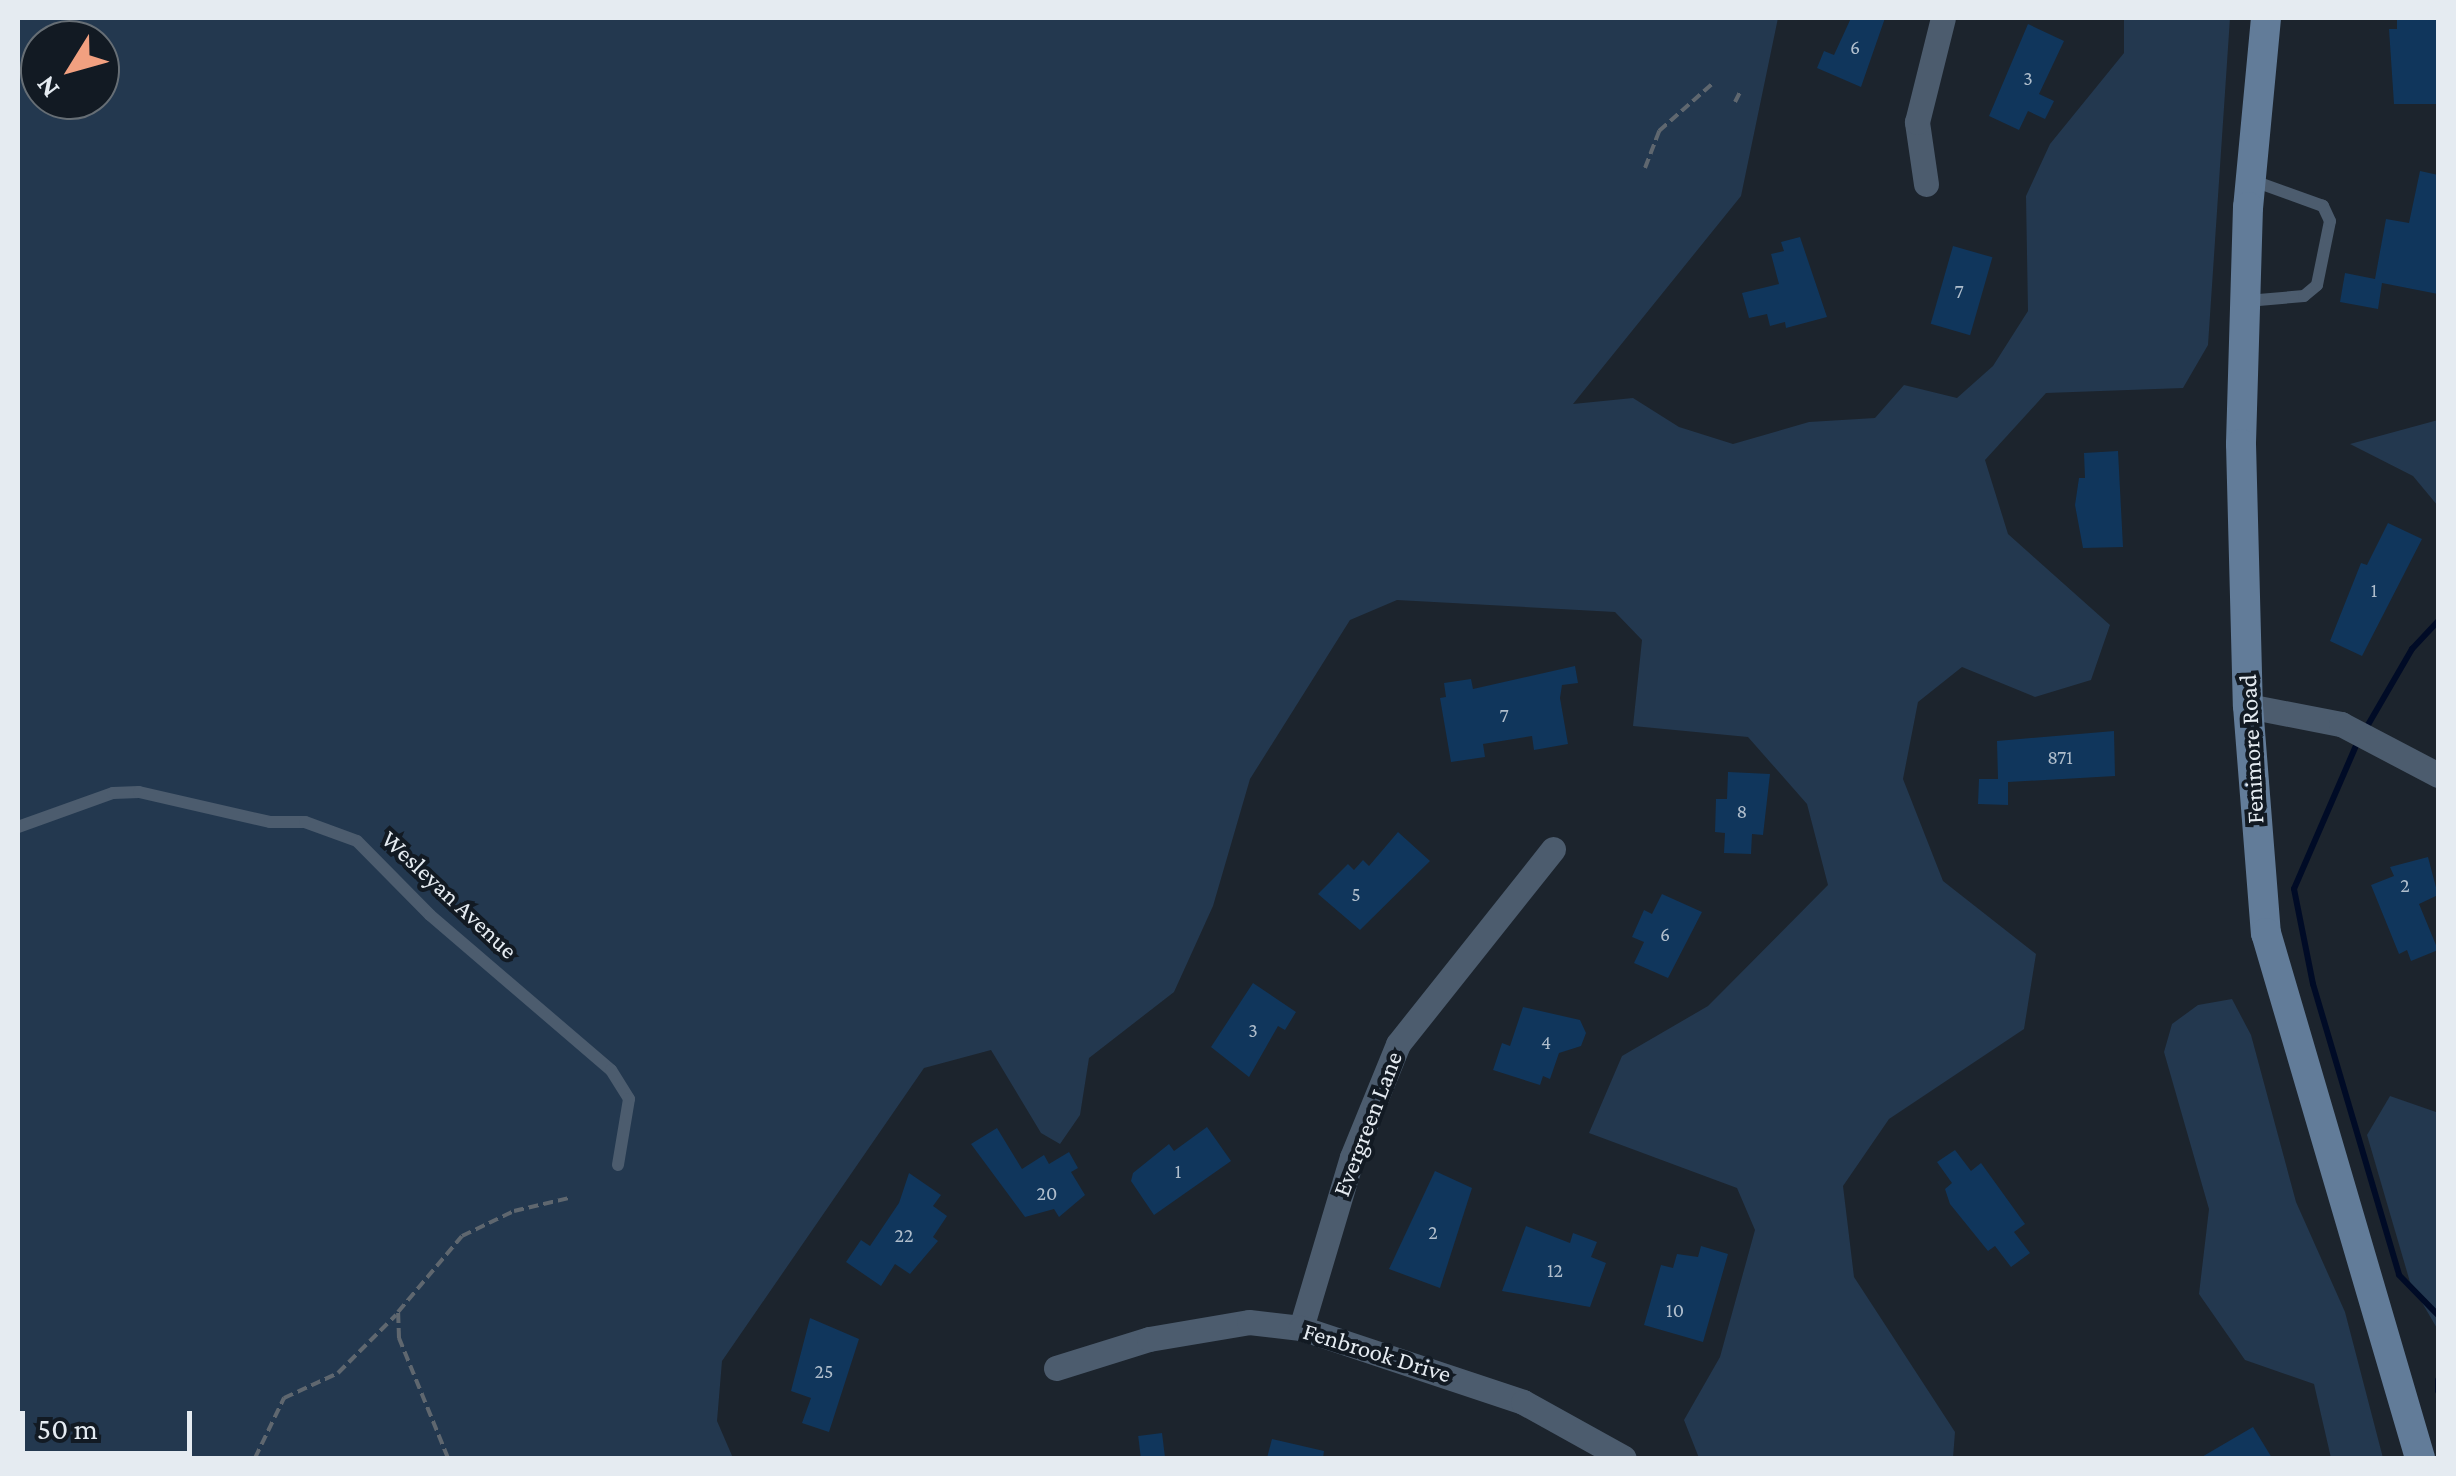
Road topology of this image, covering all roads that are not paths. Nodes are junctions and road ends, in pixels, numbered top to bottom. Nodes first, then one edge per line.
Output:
1 (1943, 18) edge
2 (2266, 18) edge
3 (2251, 180) junction
4 (1926, 184) dead end
5 (2245, 301) junction
6 (2248, 706) junction
7 (2438, 775) edge
8 (18, 828) edge
9 (1553, 848) dead end
10 (618, 1165) dead end
11 (1301, 1328) junction
12 (1056, 1368) dead end
13 (1624, 1458) edge
14 (2420, 1458) edge

1 - 4 street
2 - 3 street, Fenimore Road
3 - 5 street, Fenimore Road
3 - 5 lane
5 - 6 street, Fenimore Road
6 - 7 street
6 - 14 street, Fenimore Road
8 - 10 lane, Wesleyan Avenue
9 - 11 street, Evergreen Lane
11 - 12 street, Fenbrook Drive
11 - 13 street, Fenbrook Drive

